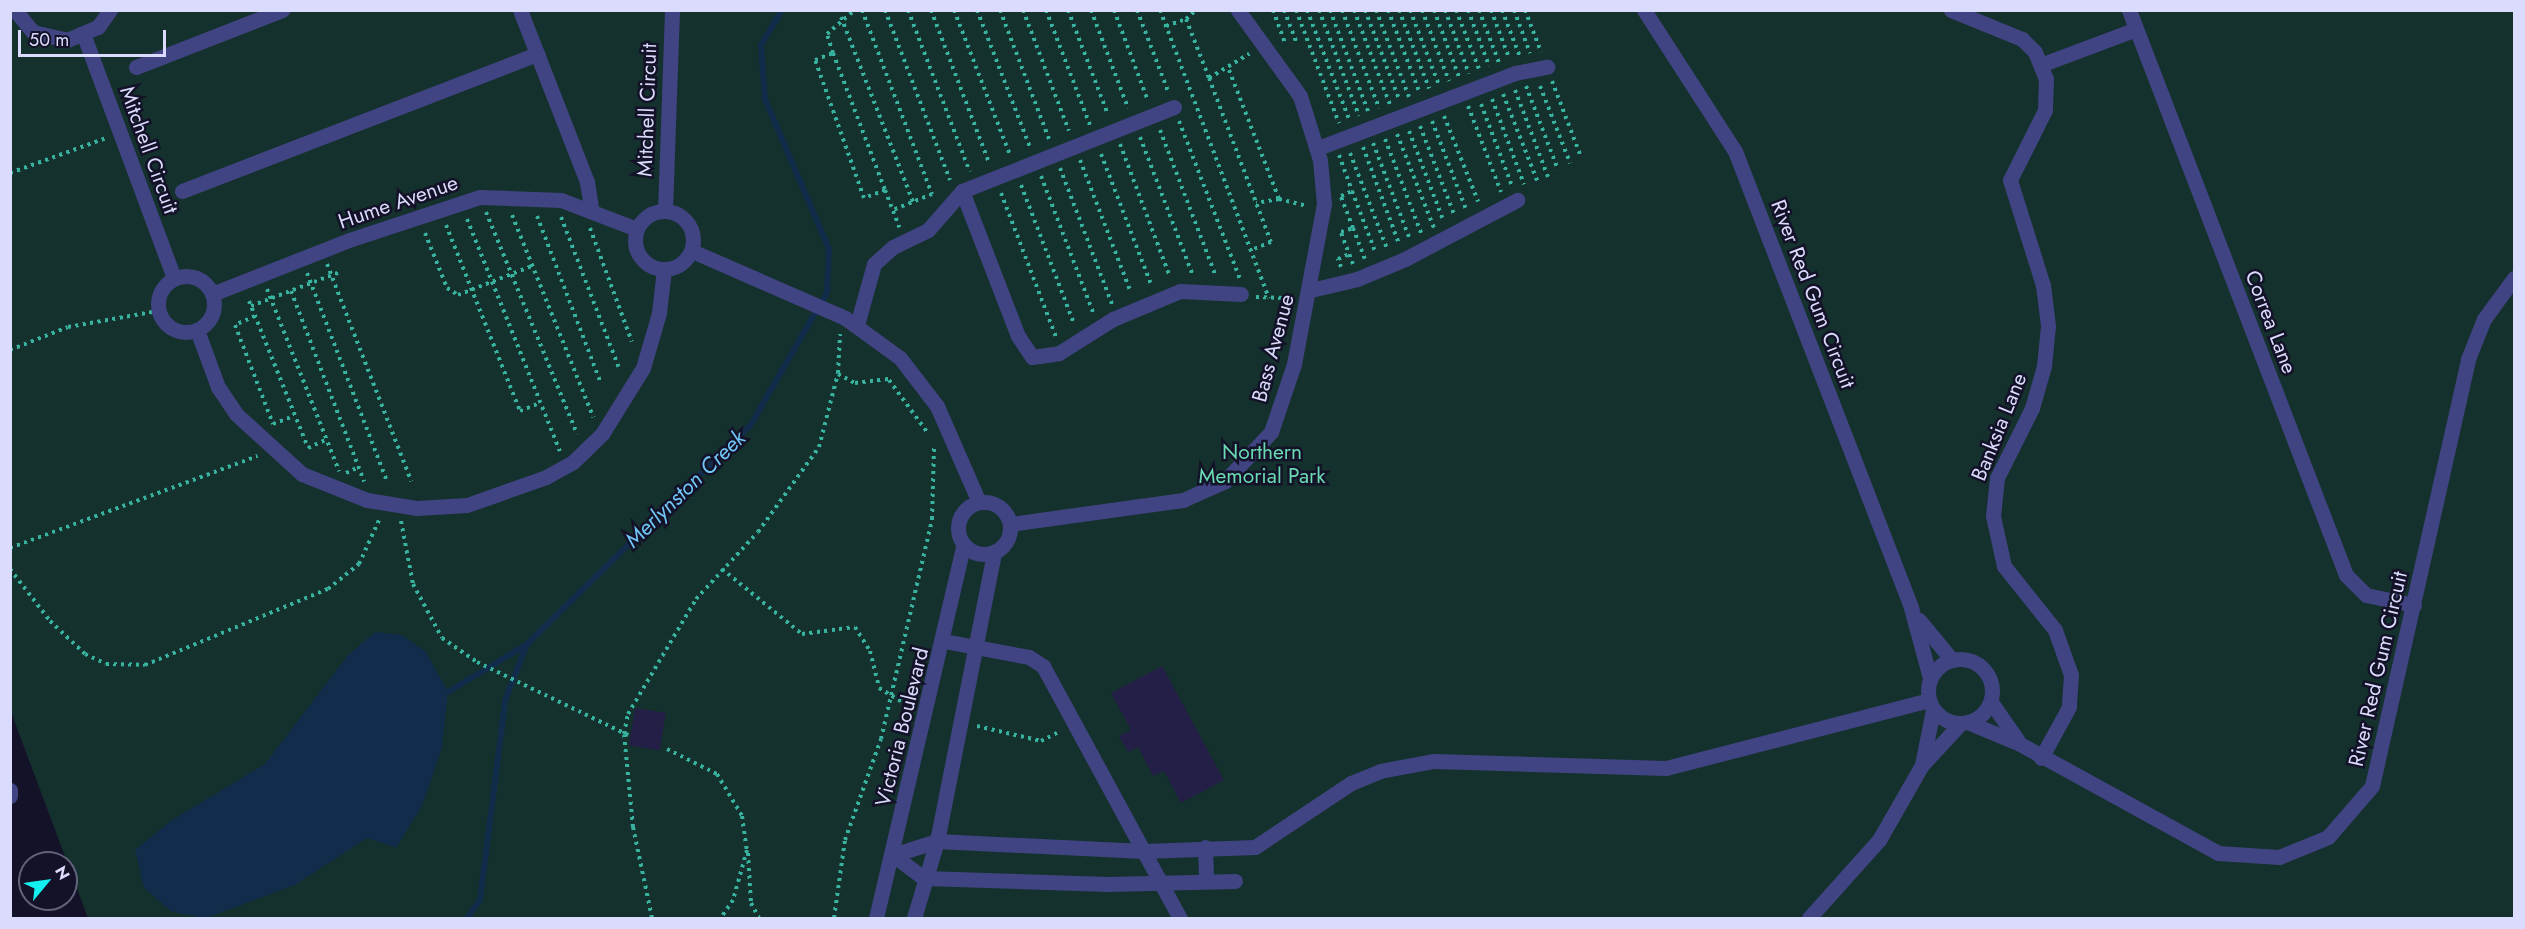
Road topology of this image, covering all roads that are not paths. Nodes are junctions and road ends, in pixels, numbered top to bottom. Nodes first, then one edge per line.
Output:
1 (110, 10) edge
2 (282, 10) edge
3 (520, 10) edge
4 (672, 10) edge
5 (1644, 10) edge
6 (1951, 10) edge
7 (2129, 10) edge
8 (1245, 13) edge
9 (15, 18) edge
10 (2136, 29) junction
11 (84, 36) junction
12 (537, 54) junction
13 (2043, 64) junction
14 (136, 67) dead end
15 (1448, 99) road end
16 (1174, 107) road end
17 (1318, 148) junction
18 (182, 191) dead end
19 (958, 193) junction
20 (1517, 199) road end
21 (586, 206) junction
22 (665, 211) junction
23 (637, 229) junction
24 (692, 251) junction
25 (664, 269) junction
26 (174, 278) junction
27 (2514, 278) edge
28 (212, 294) junction
29 (1241, 294) road end
30 (1310, 294) junction
31 (851, 322) junction
32 (197, 330) junction
33 (979, 502) junction
34 (1010, 524) junction
35 (964, 544) junction
36 (994, 552) junction
37 (2415, 605) junction
38 (1911, 608) junction
39 (944, 641) junction
40 (976, 648) junction
41 (1952, 660) junction
42 (1930, 678) junction
43 (1991, 702) junction
44 (1930, 705) junction
45 (1965, 723) junction
46 (2020, 744) junction
47 (2042, 758) junction
48 (1922, 765) junction
49 (10, 790) edge
50 (10, 796) edge
51 (937, 841) junction
52 (1205, 847) junction
53 (1144, 851) junction
54 (893, 855) junction
55 (924, 878) junction
56 (1206, 881) junction
57 (1234, 881) dead end
58 (1160, 883) junction
59 (876, 918) edge
60 (914, 918) edge
61 (1180, 918) edge
62 (1809, 918) edge

1 - 11 lane
2 - 14 lane
3 - 12 lane
4 - 22 lane, Mitchell Circuit
5 - 38 lane, River Red Gum Circuit
6 - 13 lane
7 - 10 lane, Correa Lane
8 - 17 lane, Bass Avenue
9 - 11 lane
10 - 13 lane
10 - 37 lane, Correa Lane
11 - 26 lane, Mitchell Circuit
12 - 18 lane
12 - 21 lane
13 - 47 lane, Banksia Lane
15 - 17 lane
16 - 19 lane
17 - 30 lane, Bass Avenue
19 - 29 lane
19 - 31 lane
20 - 30 lane
21 - 23 lane, Hume Avenue
21 - 28 lane, Hume Avenue
22 - 23 lane
22 - 24 lane
23 - 25 lane
24 - 25 lane
24 - 31 lane
25 - 32 lane
26 - 28 lane
26 - 32 lane
27 - 37 lane, River Red Gum Circuit
28 - 32 lane
30 - 34 lane, Bass Avenue
31 - 33 lane
33 - 34 lane
33 - 35 lane
34 - 36 lane
35 - 36 lane
35 - 39 lane, Victoria Boulevard
36 - 40 lane
37 - 47 lane, River Red Gum Circuit
38 - 41 lane, River Red Gum Circuit
38 - 42 lane, River Red Gum Circuit
39 - 40 lane
39 - 54 lane, Victoria Boulevard
40 - 51 lane
40 - 53 lane
41 - 42 lane
41 - 43 lane
42 - 44 lane
43 - 45 lane
43 - 46 lane, River Red Gum Circuit
44 - 45 lane
44 - 48 lane
44 - 52 lane
45 - 46 lane, River Red Gum Circuit
45 - 48 lane
46 - 47 lane, River Red Gum Circuit
48 - 62 lane
49 - 50 lane
51 - 53 lane
51 - 54 lane
51 - 55 lane
52 - 53 lane
52 - 56 lane
53 - 58 lane
54 - 55 lane
54 - 59 lane, Victoria Boulevard
55 - 58 lane
55 - 60 lane
56 - 57 lane
56 - 58 lane
58 - 61 lane

